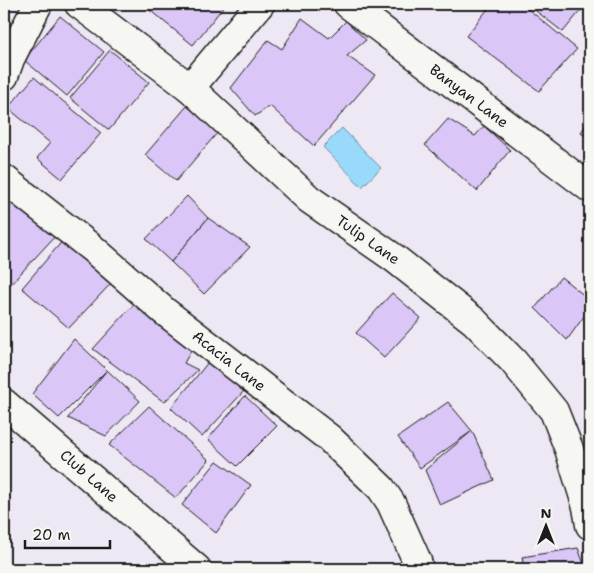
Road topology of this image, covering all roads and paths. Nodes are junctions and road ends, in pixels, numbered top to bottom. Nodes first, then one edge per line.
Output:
1 (38, 4) edge
2 (79, 4) edge
3 (260, 4) edge
4 (348, 4) edge
5 (4, 76) edge
6 (190, 88) junction
7 (4, 179) edge
8 (590, 188) edge
9 (4, 403) edge
10 (590, 525) edge
11 (197, 569) edge
12 (419, 569) edge

1 - 5 street
2 - 6 street, Tulip Lane
3 - 6 street
4 - 8 street, Banyan Lane
6 - 10 street, Tulip Lane
7 - 12 street, Acacia Lane
9 - 11 street, Club Lane

